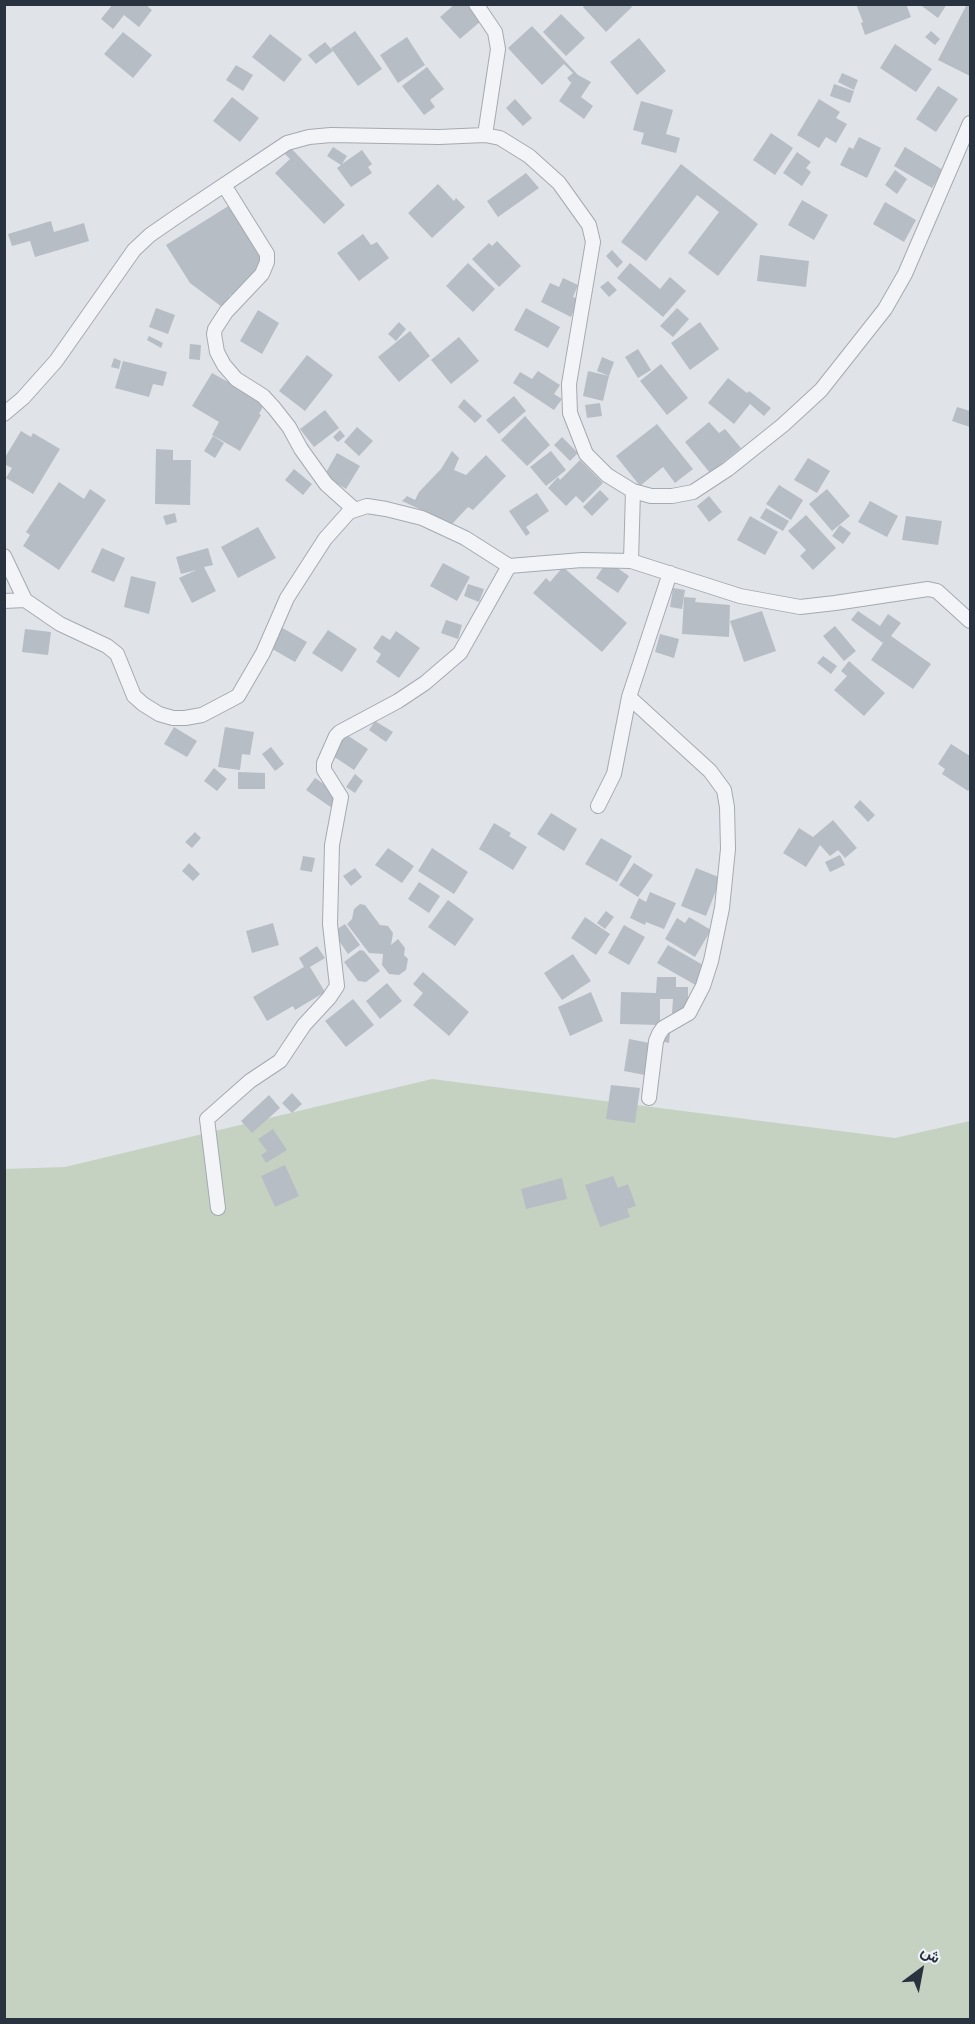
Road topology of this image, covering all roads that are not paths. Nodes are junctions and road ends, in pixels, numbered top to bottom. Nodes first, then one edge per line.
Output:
1 (476, 4) edge
2 (970, 123) edge
3 (485, 135) junction
4 (224, 185) junction
5 (4, 414) edge
6 (633, 491) junction
7 (355, 510) junction
8 (4, 556) edge
9 (631, 561) junction
10 (510, 566) junction
11 (670, 573) junction
12 (4, 600) edge
13 (25, 600) junction
14 (970, 621) edge
15 (630, 697) junction
16 (598, 806) dead end
17 (649, 1098) dead end
18 (218, 1208) dead end

1 - 3 street
2 - 6 street
3 - 4 street
3 - 6 street
4 - 5 street
4 - 7 street
6 - 9 street
7 - 10 street
7 - 13 street
8 - 13 street
9 - 10 street
9 - 11 street
10 - 18 street
11 - 14 street
11 - 15 street
12 - 13 street
15 - 16 street
15 - 17 street

